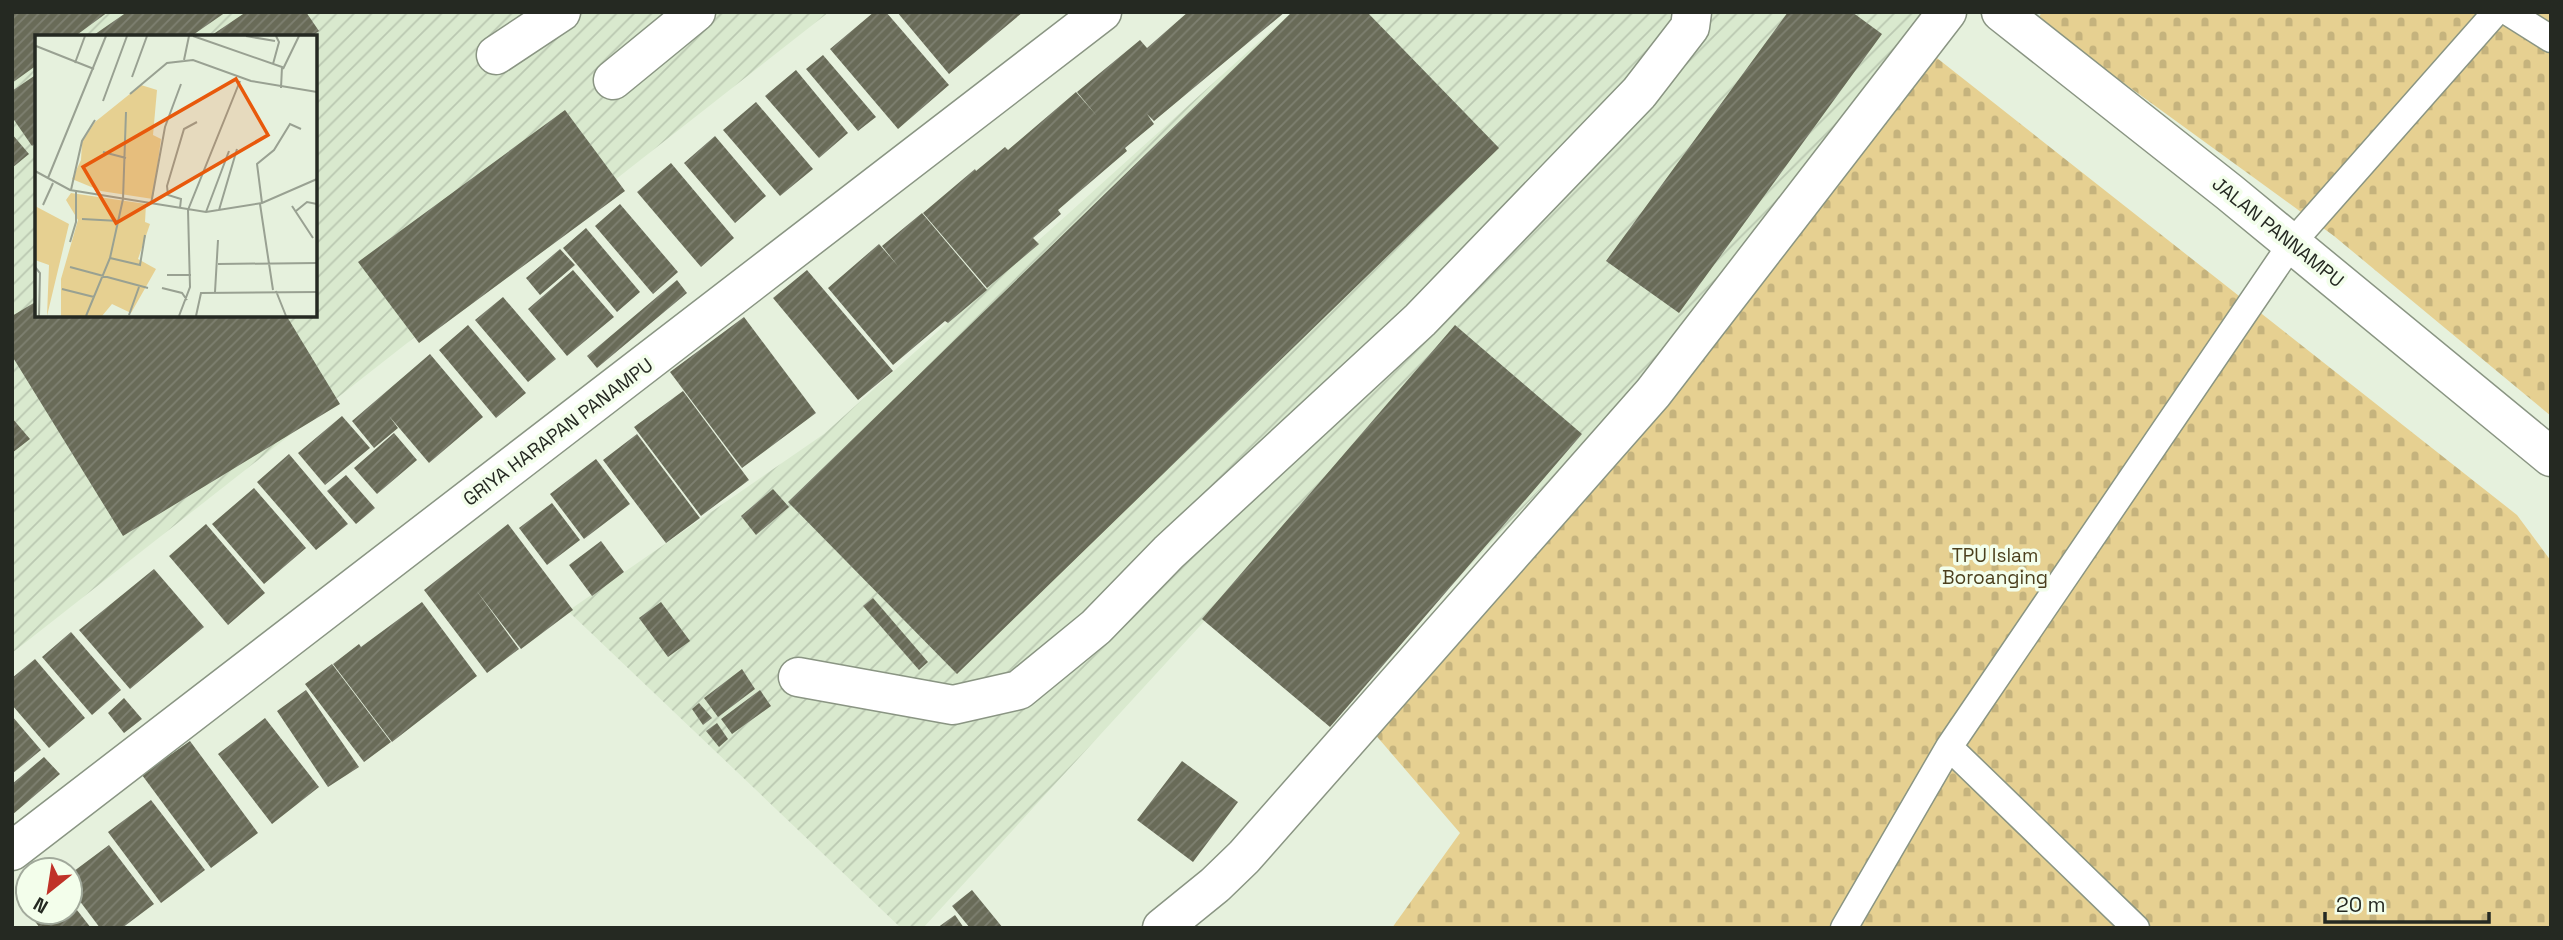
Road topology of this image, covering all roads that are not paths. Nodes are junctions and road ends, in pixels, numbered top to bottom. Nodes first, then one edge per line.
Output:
1 (561, 12) edge
2 (696, 12) edge
3 (1102, 12) edge
4 (1692, 12) edge
5 (1947, 12) edge
6 (2496, 12) edge
7 (2508, 12) edge
8 (2019, 18) edge
9 (2551, 39) edge
10 (496, 55) dead end
11 (613, 80) dead end
12 (2292, 243) junction
13 (2551, 457) edge
14 (798, 677) dead end
15 (1949, 747) junction
16 (12, 851) edge
17 (1162, 928) edge
18 (1844, 928) edge
19 (2136, 928) edge

1 - 10 street
2 - 11 street
3 - 16 street, GRIYA HARAPAN PANAMPU
4 - 14 street
5 - 17 street
6 - 12 lane
7 - 9 lane
8 - 12 street, JALAN PANNAMPU
12 - 13 street, JALAN PANNAMPU
12 - 15 lane
15 - 18 lane
15 - 19 lane

